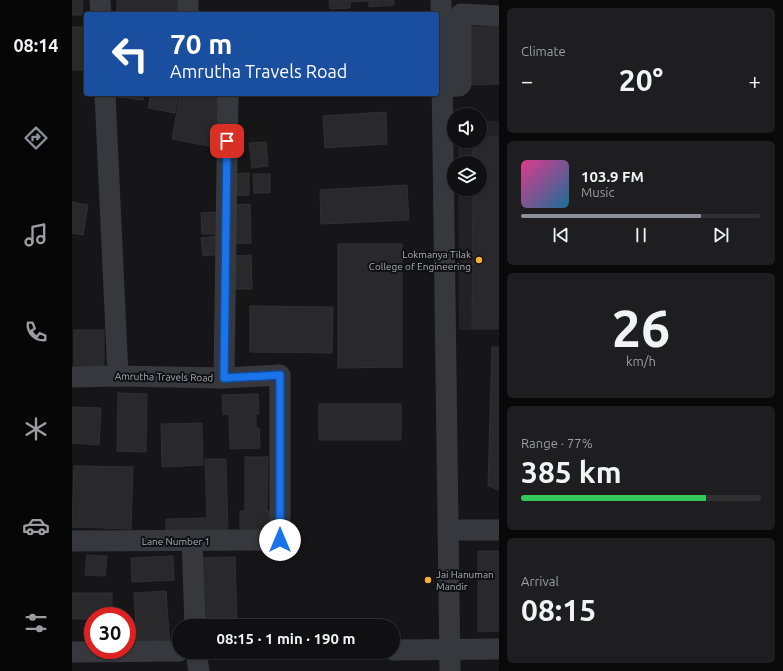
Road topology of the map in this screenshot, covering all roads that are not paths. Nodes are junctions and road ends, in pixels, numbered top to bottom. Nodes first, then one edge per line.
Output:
1 (100, 0) edge
2 (188, 0) edge
3 (441, 9) edge
4 (101, 12) edge
5 (188, 12) edge
6 (461, 14) junction
7 (499, 16) edge
8 (442, 87) junction
9 (105, 96) edge
10 (228, 96) edge
11 (118, 376) junction
12 (72, 377) edge
13 (224, 378) junction
14 (448, 530) junction
15 (499, 530) edge
16 (192, 540) junction
17 (280, 540) joint
18 (72, 541) edge
19 (195, 619) edge
20 (450, 649) junction
21 (499, 649) edge
22 (400, 650) edge
23 (172, 651) edge
24 (72, 652) edge
25 (197, 659) edge
26 (199, 671) edge
27 (450, 671) edge

1 - 4 street
2 - 5 street
3 - 6 street
3 - 8 street
6 - 7 street
6 - 8 street
8 - 14 street
9 - 11 street
10 - 13 street
11 - 12 street, Amrutha Travels Road
11 - 13 street, Amrutha Travels Road
13 - 17 street, Amrutha Travels Road
14 - 15 street
14 - 20 street
16 - 17 street, Lane Number 1
16 - 18 street, Lane Number 1
16 - 19 street
20 - 21 street
20 - 22 street
20 - 27 street
23 - 24 street
25 - 26 street

